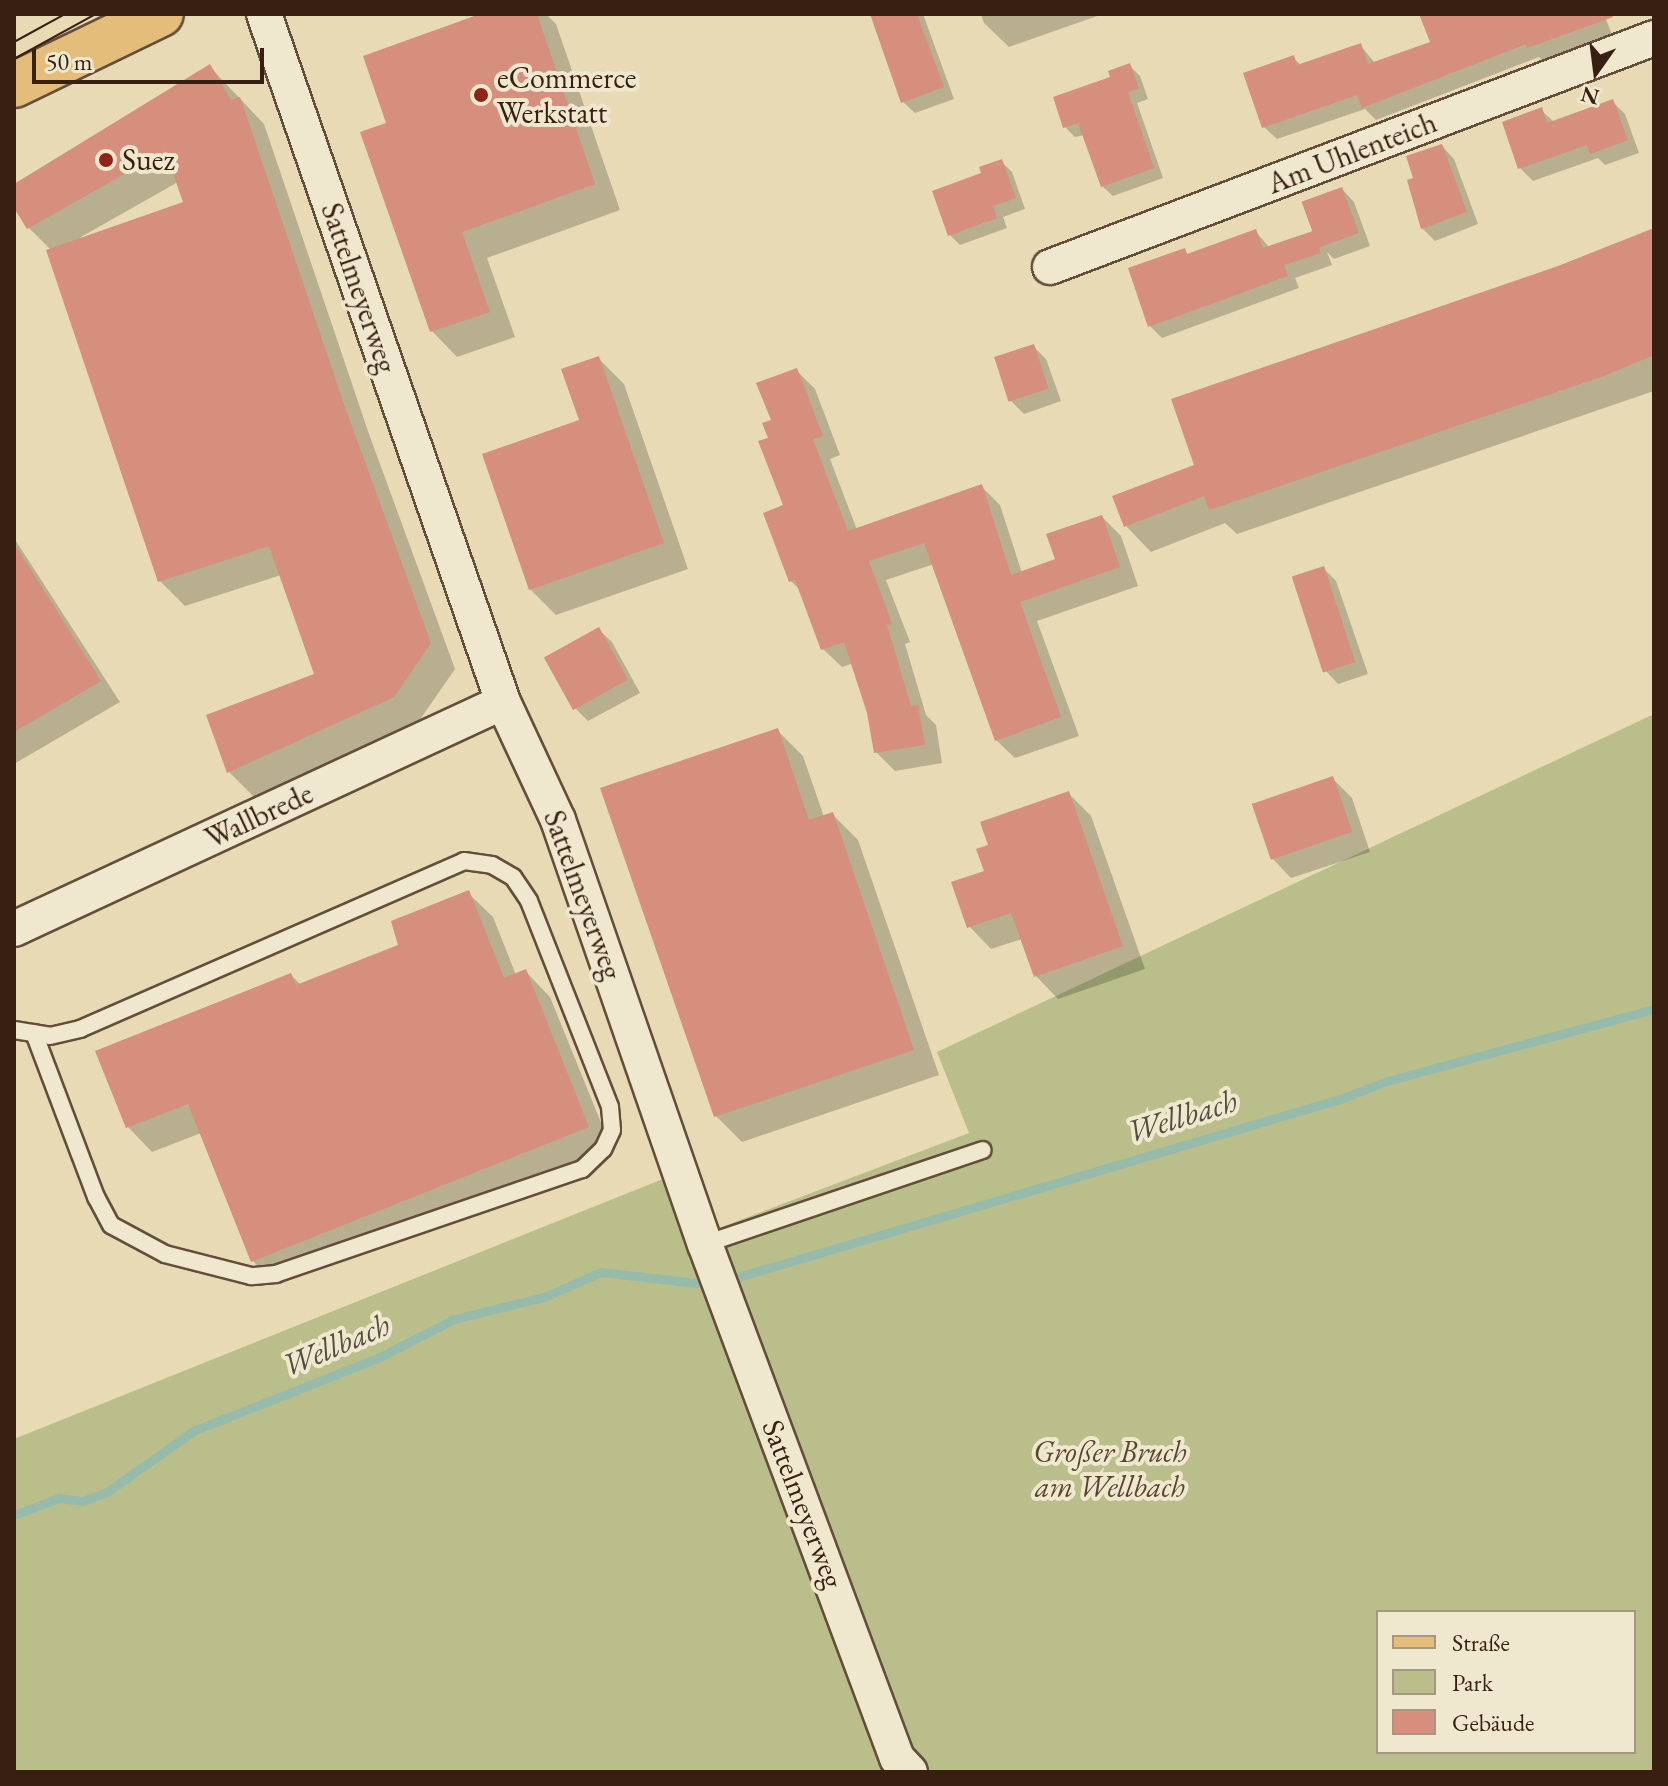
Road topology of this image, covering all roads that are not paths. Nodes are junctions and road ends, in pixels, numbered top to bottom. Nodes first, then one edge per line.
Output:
1 (161, 14) edge
2 (264, 14) edge
3 (1654, 38) edge
4 (14, 85) edge
5 (1050, 267) dead end
6 (503, 702) junction
7 (14, 929) edge
8 (14, 1030) edge
9 (34, 1033) junction
10 (982, 1150) dead end
11 (705, 1244) junction
12 (910, 1772) edge

1 - 4 main road
2 - 6 street, Sattelmeyerweg
3 - 5 street, Am Uhlenteich
6 - 7 street, Wallbrede
6 - 11 street, Sattelmeyerweg
8 - 9 lane
9 - 9 lane
10 - 11 lane
11 - 12 street, Sattelmeyerweg

